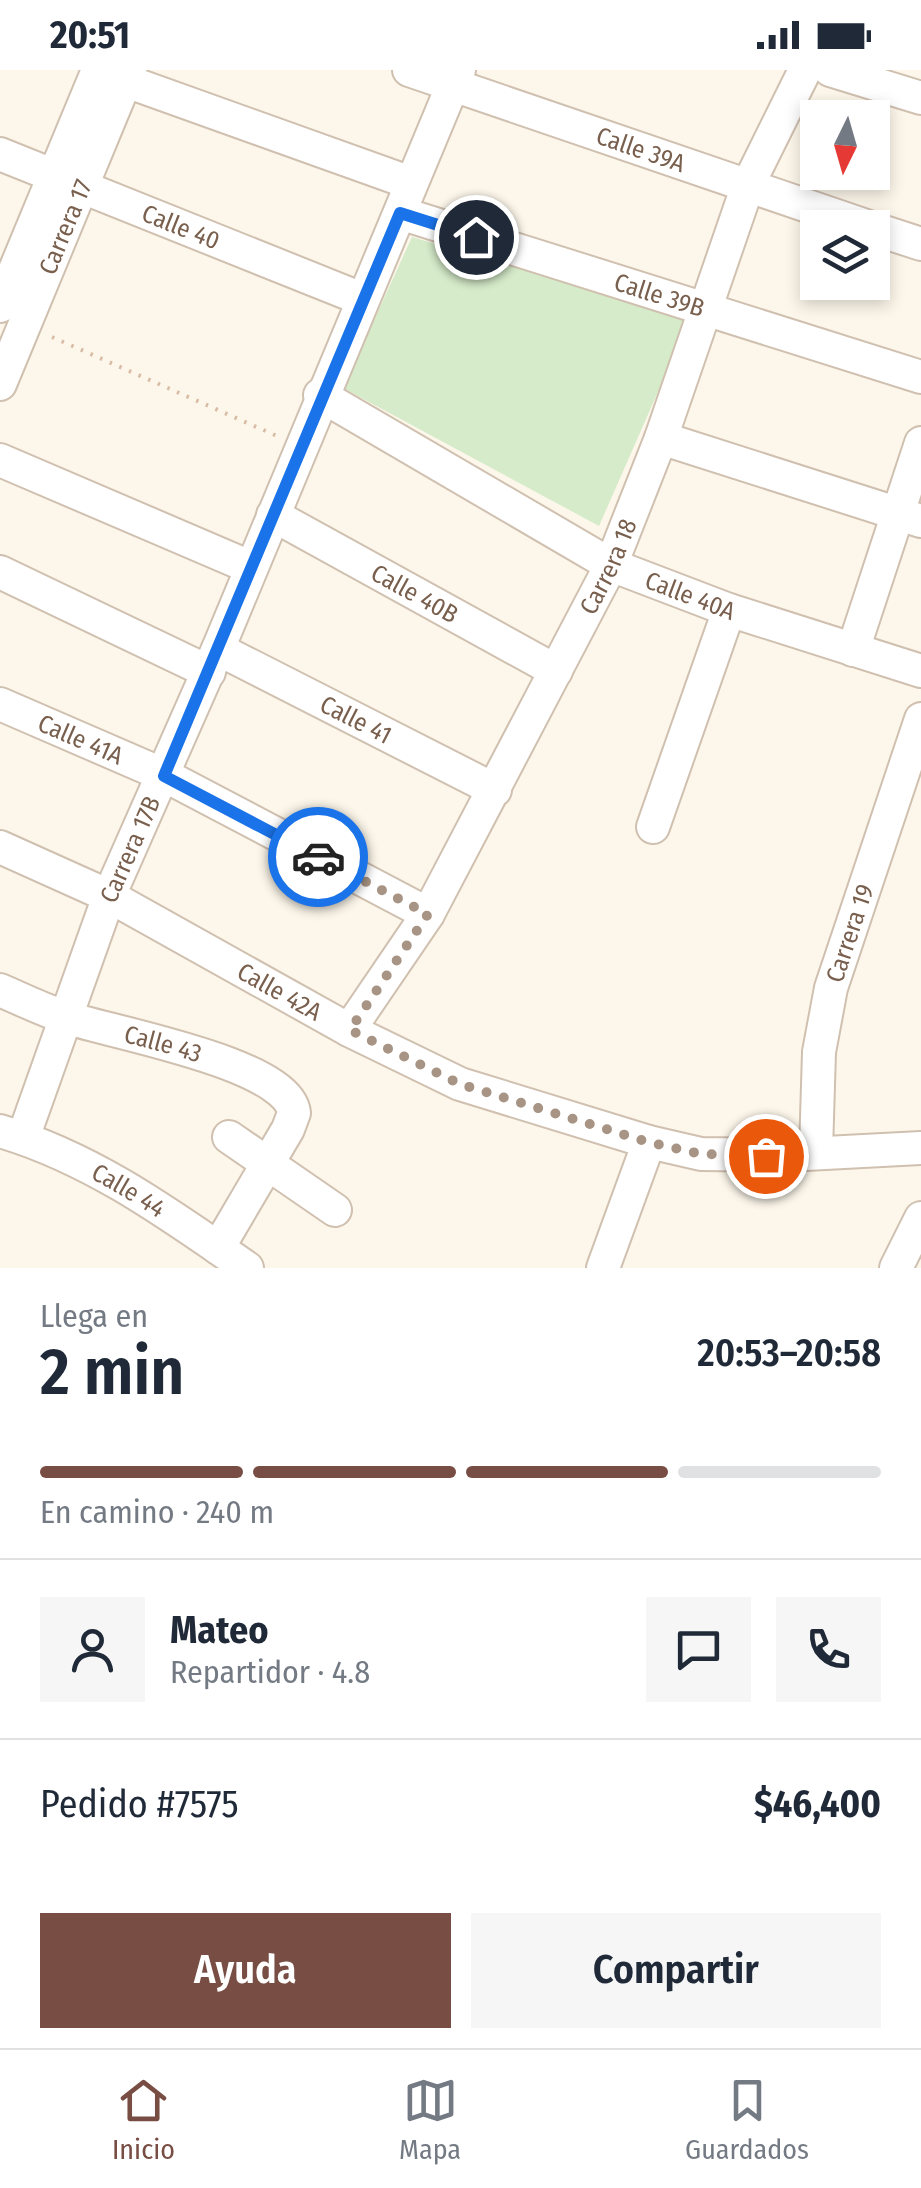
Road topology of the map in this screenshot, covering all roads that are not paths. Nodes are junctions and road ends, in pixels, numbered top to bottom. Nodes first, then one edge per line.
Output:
1 (409, 70) edge
2 (805, 70) edge
3 (830, 70) edge
4 (107, 73) edge
5 (455, 78) edge
6 (921, 98) edge
7 (0, 154) edge
8 (68, 181) junction
9 (748, 186) junction
10 (406, 198) junction
11 (819, 210) edge
12 (890, 234) edge
13 (921, 244) edge
14 (362, 299) junction
15 (702, 308) junction
16 (6, 310) edge
17 (921, 377) edge
18 (0, 384) edge
19 (320, 394) junction
20 (661, 438) junction
21 (921, 443) edge
22 (0, 460) edge
23 (273, 515) junction
24 (910, 517) edge
25 (610, 565) junction
26 (250, 567) junction
27 (0, 572) edge
28 (729, 610) junction
29 (854, 650) junction
30 (213, 660) junction
31 (556, 671) junction
32 (921, 672) edge
33 (0, 704) edge
34 (921, 719) edge
35 (164, 776) junction
36 (495, 790) junction
37 (908, 800) edge
38 (654, 827) dead end
39 (0, 846) edge
40 (109, 896) junction
41 (428, 914) junction
42 (0, 990) edge
43 (64, 1017) junction
44 (350, 1030) junction
45 (12, 1134) edge
46 (229, 1137) dead end
47 (648, 1142) junction
48 (921, 1148) edge
49 (816, 1151) junction
50 (268, 1164) junction
51 (335, 1210) dead end
52 (921, 1218) edge
53 (218, 1248) junction
54 (247, 1268) edge
55 (603, 1268) edge
56 (896, 1268) edge

1 - 5 street, Calle 39A
2 - 9 street, Carrera 18
3 - 6 street
4 - 8 street, Carrera 17
4 - 10 street, Calle 39B
5 - 9 street, Calle 39A
5 - 10 street, Carrera 17B
7 - 8 street, Calle 40
8 - 14 street, Calle 40
8 - 16 street, Carrera 17
9 - 11 street, Calle 39A
9 - 15 street, Carrera 18
10 - 14 street, Carrera 17B
10 - 15 street, Calle 39B
12 - 13 street, Calle 39A
14 - 19 street, Carrera 17B
15 - 17 street, Calle 39B
15 - 20 street, Carrera 18
16 - 18 street, Carrera 17
19 - 23 street, Carrera 17B
19 - 25 street, Calle 40A
20 - 24 street
20 - 25 street, Carrera 18
21 - 24 street
22 - 26 street
23 - 26 street, Carrera 17B
23 - 31 street, Calle 40B
24 - 29 street
25 - 28 street, Calle 40A
25 - 31 street, Carrera 18
26 - 30 street, Carrera 17B
27 - 30 street, Calle 41
28 - 29 street, Calle 40A
28 - 38 street
29 - 32 street, Calle 40A
30 - 35 street, Carrera 17B
30 - 36 street, Calle 41
31 - 36 street, Carrera 18
33 - 35 street, Calle 41A
34 - 37 street, Carrera 19
35 - 40 street, Carrera 17B
35 - 41 street, Calle 41A
36 - 41 street, Carrera 18
37 - 49 street, Carrera 19
39 - 40 street, Calle 42A
40 - 43 street, Carrera 17B
40 - 44 street, Calle 42A
41 - 44 street, Carrera 18
42 - 43 street, Calle 43
43 - 45 street, Carrera 17B
43 - 50 street, Calle 43
44 - 47 street, Calle 42A
45 - 53 street, Calle 44
46 - 50 street
47 - 49 street, Calle 42A
47 - 55 street
48 - 49 street, Calle 42A
50 - 51 street
50 - 53 street
52 - 56 street
53 - 54 street, Calle 44

